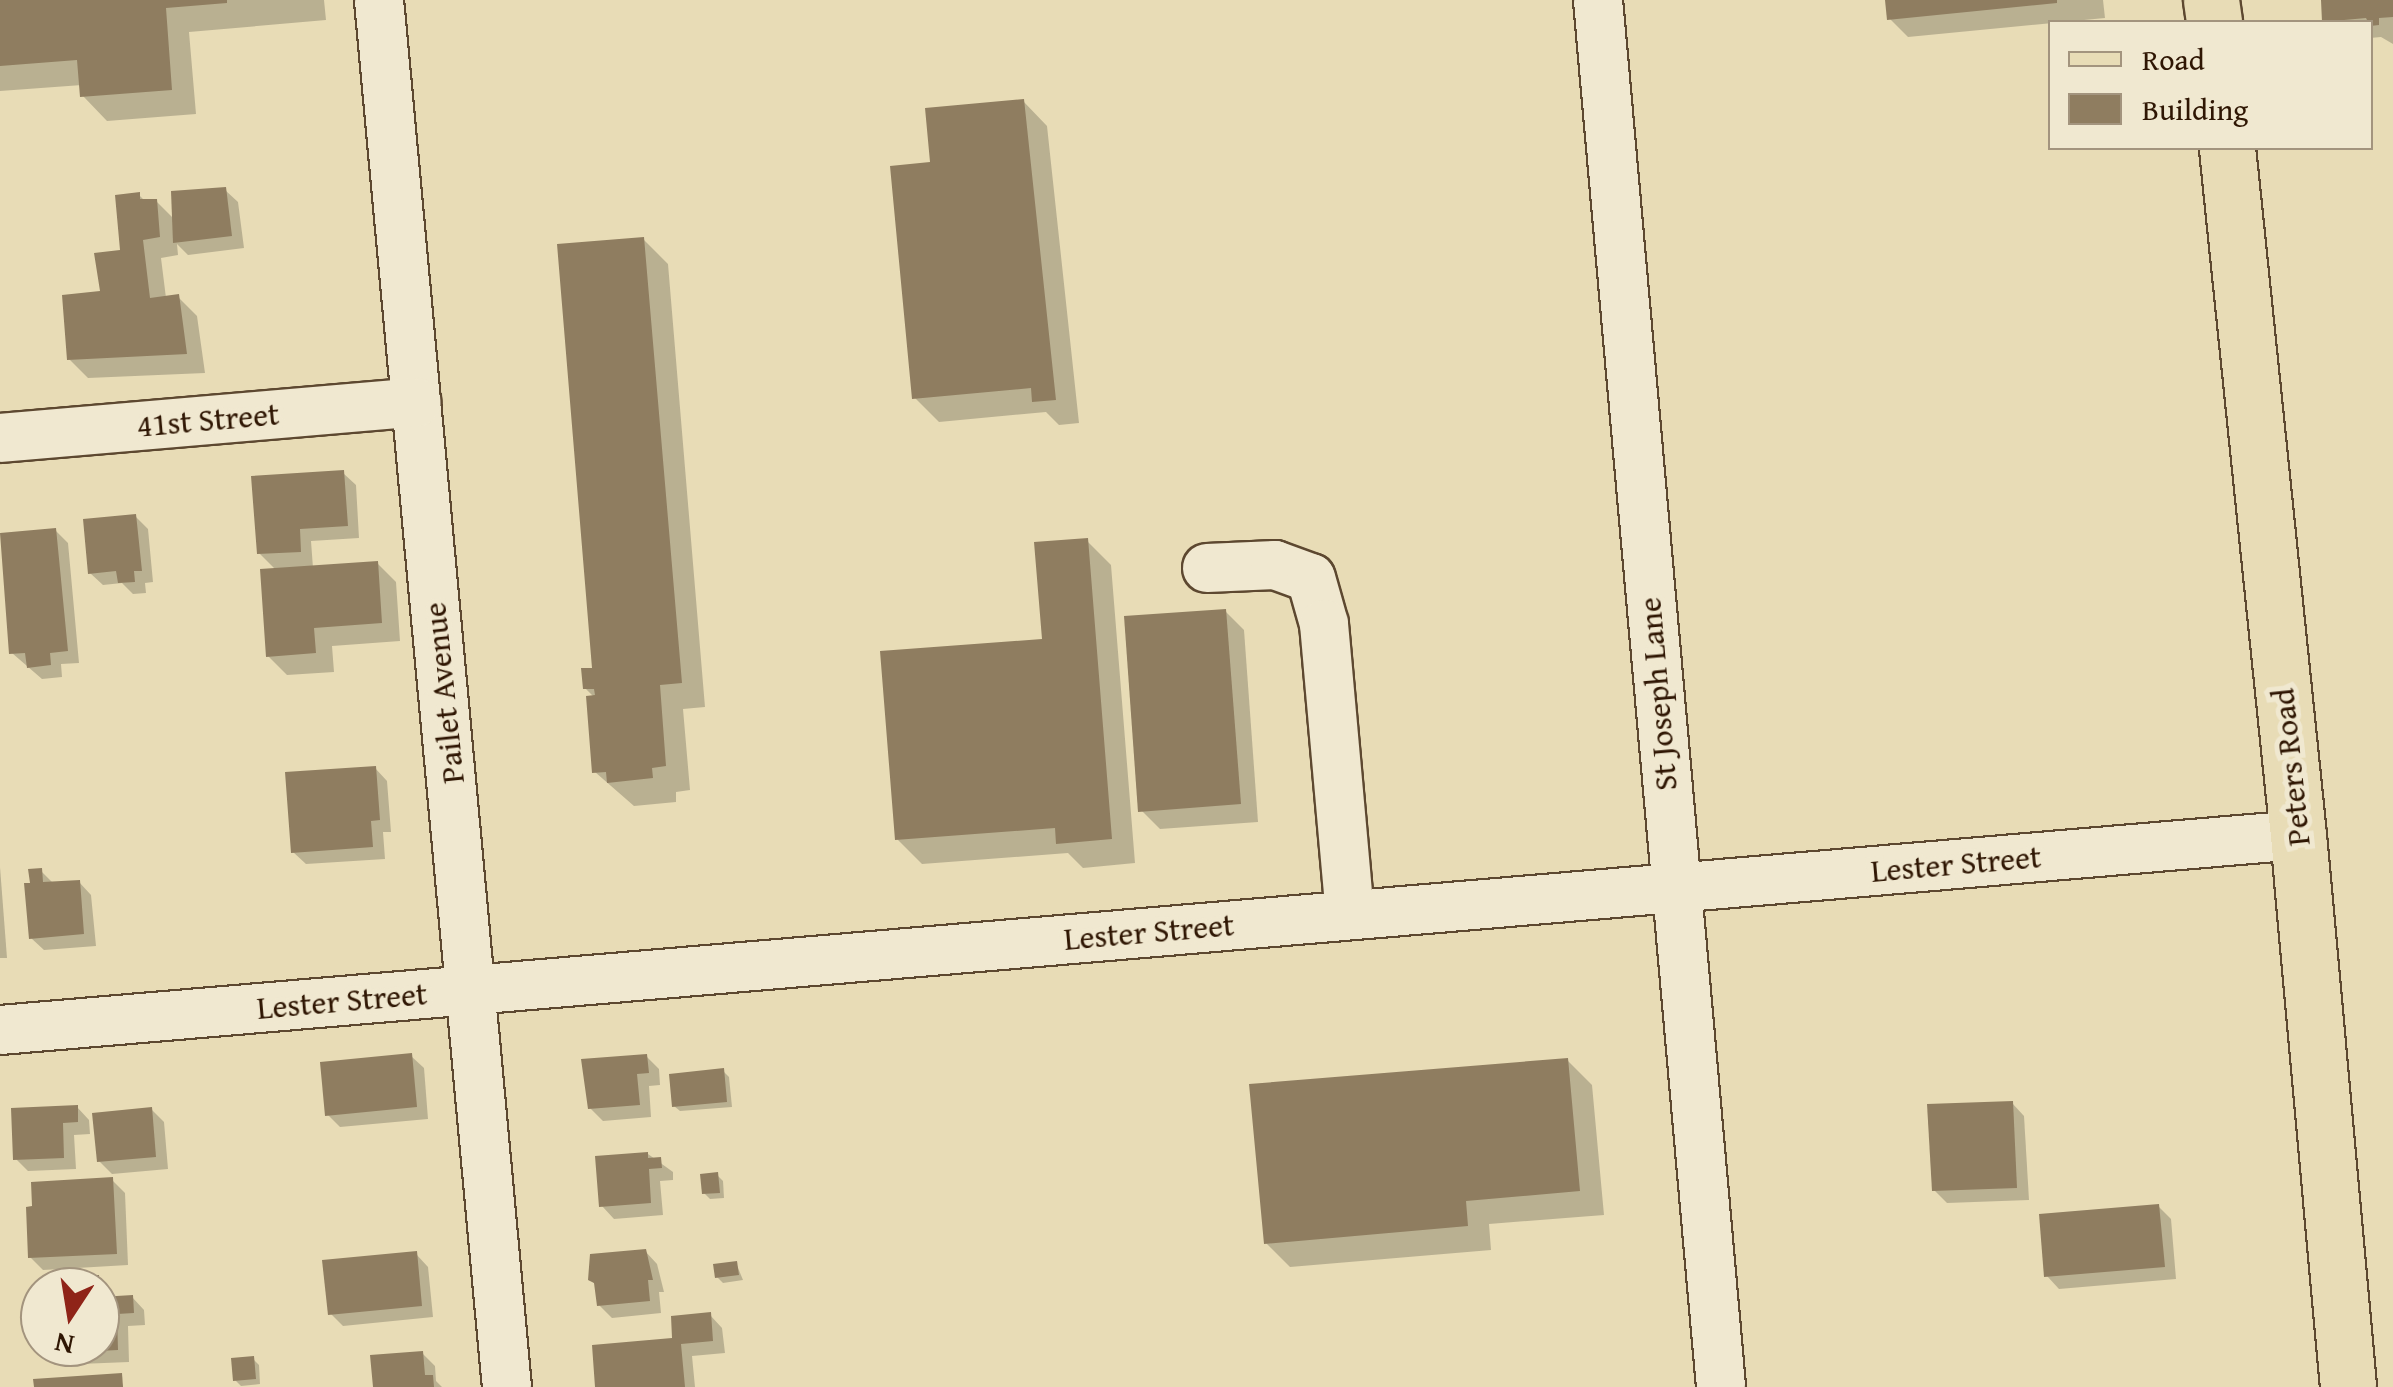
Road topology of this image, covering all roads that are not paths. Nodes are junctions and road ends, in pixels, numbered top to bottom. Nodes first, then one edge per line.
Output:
1 (379, 0) edge
2 (1598, 0) edge
3 (2227, 150) edge
4 (416, 402) junction
5 (0, 438) edge
6 (1207, 568) dead end
7 (2298, 835) junction
8 (1674, 887) junction
9 (1350, 915) junction
10 (473, 990) junction
11 (0, 1030) edge
12 (507, 1387) edge
13 (1720, 1387) edge
14 (2348, 1387) edge

1 - 4 street, Pailet Avenue
2 - 8 street, St Joseph Lane
3 - 7 main road, Peters Road
4 - 5 street, 41st Street
4 - 10 street, Pailet Avenue
6 - 9 street
7 - 8 street, Lester Street
7 - 14 main road, Peters Road
8 - 9 street, Lester Street
8 - 13 street, St Joseph Lane
9 - 10 street, Lester Street
10 - 11 street, Lester Street
10 - 12 street, Pailet Avenue

